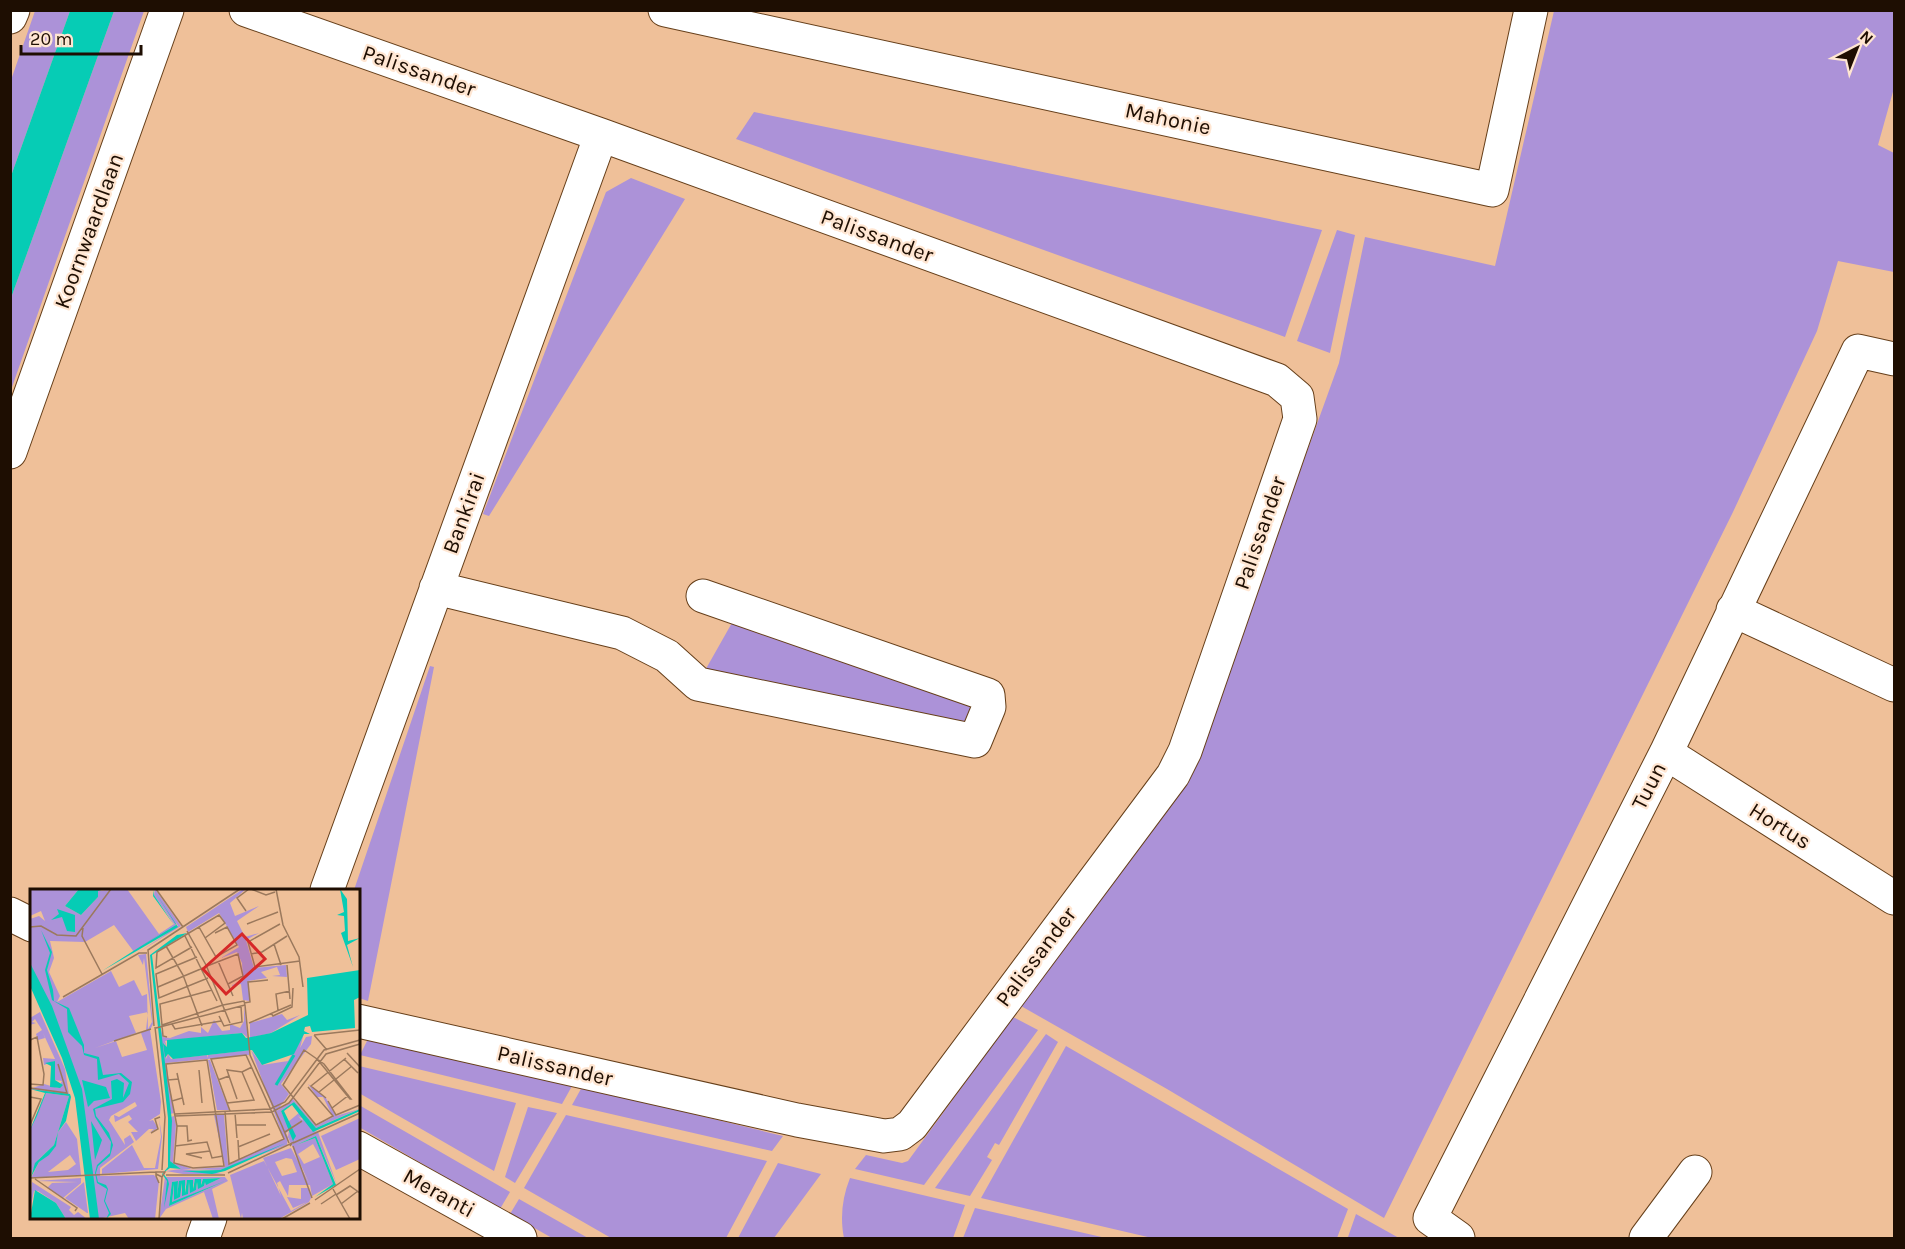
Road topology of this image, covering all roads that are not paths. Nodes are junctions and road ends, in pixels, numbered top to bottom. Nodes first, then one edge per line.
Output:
1 (13, 10) edge
2 (167, 10) edge
3 (246, 10) edge
4 (665, 10) edge
5 (1531, 10) edge
6 (10, 17) edge
7 (601, 135) junction
8 (1894, 359) edge
9 (10, 452) edge
10 (436, 588) junction
11 (703, 596) dead end
12 (1733, 610) junction
13 (1894, 685) edge
14 (1666, 753) junction
15 (328, 889) edge
16 (1894, 898) edge
17 (10, 914) edge
18 (30, 924) edge
19 (360, 1021) edge
20 (360, 1149) edge
21 (1695, 1172) dead end
22 (210, 1219) edge
23 (203, 1239) edge
24 (520, 1239) edge
25 (1458, 1239) edge
26 (1646, 1239) edge

1 - 6 street
2 - 9 street, Koornwaardlaan
3 - 7 street, Palissander
4 - 5 street, Mahonie
7 - 10 street, Bankirai
7 - 19 street, Palissander
8 - 12 street, Tuun
10 - 11 street
10 - 15 street, Bankirai
12 - 13 street
12 - 14 street, Tuun
14 - 16 street, Hortus
14 - 25 street, Tuun
17 - 18 street
20 - 24 street, Meranti
21 - 26 street
22 - 23 street

